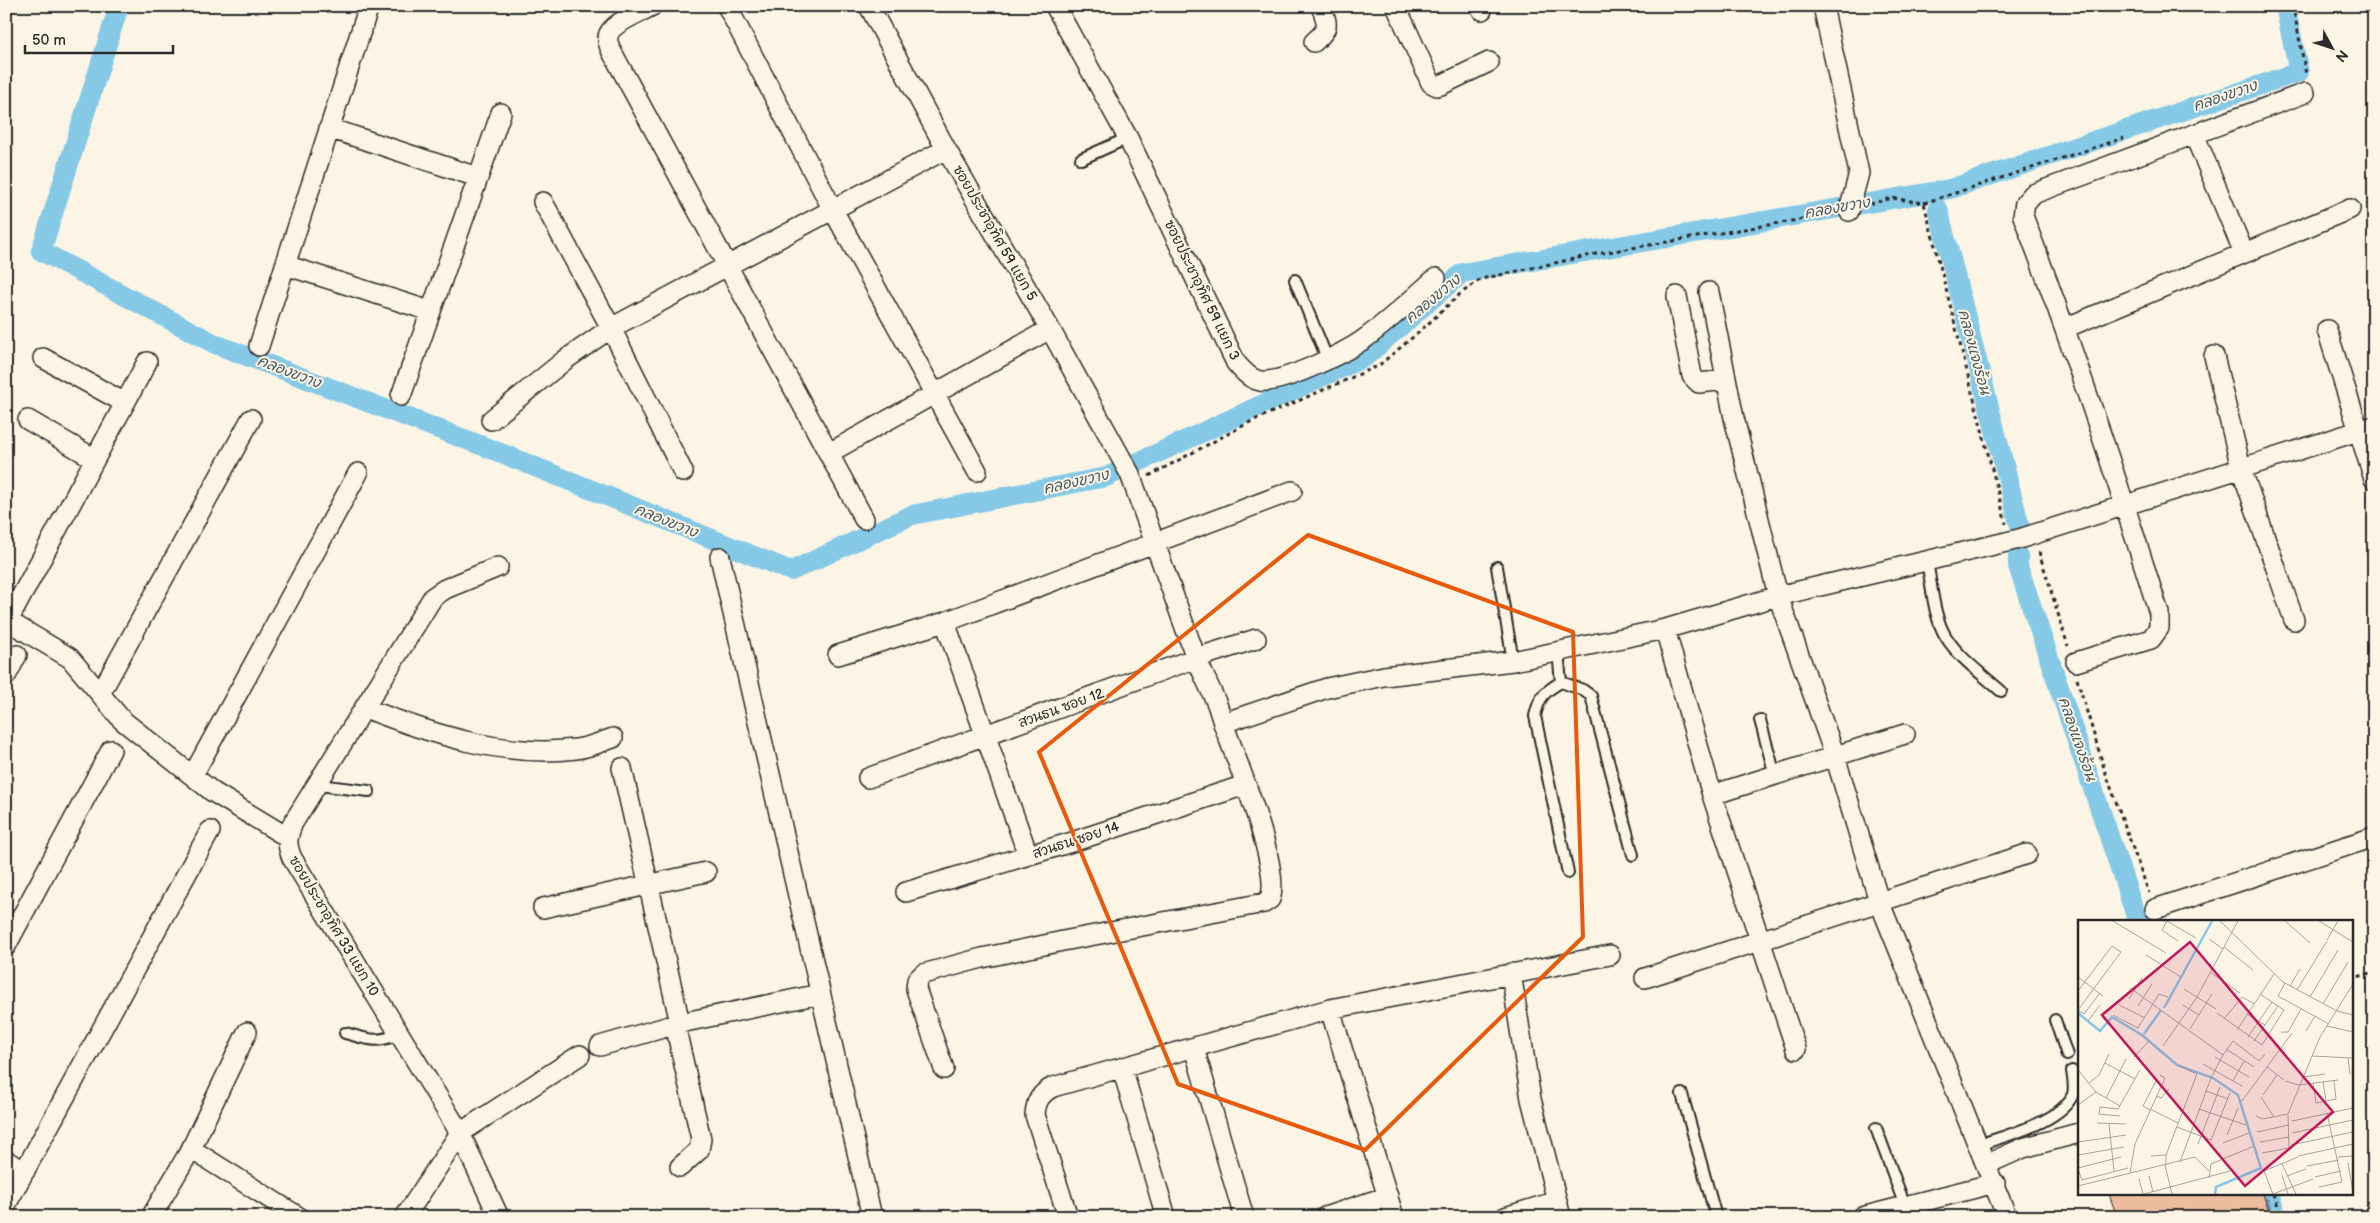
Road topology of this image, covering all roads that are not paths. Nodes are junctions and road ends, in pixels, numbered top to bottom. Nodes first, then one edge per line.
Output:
1 (369, 6) edge
2 (652, 6) edge
3 (727, 6) edge
4 (869, 6) edge
5 (1055, 6) edge
6 (1321, 6) edge
7 (1396, 6) edge
8 (1823, 6) edge
9 (1314, 42) dead end
10 (1489, 62) dead end
11 (2306, 86) road end
12 (501, 113) dead end
13 (329, 128) junction
14 (2194, 134) junction
15 (1128, 138) junction
16 (946, 149) junction
17 (1081, 159) dead end
18 (477, 177) junction
19 (543, 202) dead end
20 (1851, 206) road end
21 (2350, 209) dead end
22 (833, 210) junction
23 (2244, 253) junction
24 (286, 265) junction
25 (728, 266) junction
26 (1436, 278) dead end
27 (1295, 280) dead end
28 (1709, 292) dead end
29 (1676, 296) dead end
30 (430, 311) junction
31 (611, 328) junction
32 (2065, 328) junction
33 (1050, 329) junction
34 (2326, 330) dead end
35 (259, 346) dead end
36 (2214, 356) dead end
37 (43, 358) dead end
38 (1327, 358) junction
39 (147, 362) dead end
40 (1726, 380) junction
41 (934, 393) junction
42 (401, 396) dead end
43 (125, 403) junction
44 (251, 419) dead end
45 (28, 420) dead end
46 (491, 420) dead end
47 (2365, 429) edge
48 (828, 453) junction
49 (95, 459) junction
50 (2241, 468) junction
51 (978, 470) dead end
52 (683, 472) dead end
53 (358, 473) dead end
54 (2374, 479) edge
55 (1292, 491) dead end
56 (2126, 505) junction
57 (864, 519) dead end
58 (1154, 542) junction
59 (720, 557) dead end
60 (1927, 562) junction
61 (498, 567) dead end
62 (1497, 567) dead end
63 (1778, 596) junction
64 (2294, 620) dead end
65 (944, 622) junction
66 (1664, 630) junction
67 (1256, 639) dead end
68 (1558, 652) junction
69 (18, 655) dead end
70 (838, 655) dead end
71 (1196, 658) junction
72 (1513, 661) junction
73 (2074, 662) road end
74 (6, 676) edge
75 (1561, 682) junction
76 (2001, 691) dead end
77 (100, 694) junction
78 (365, 708) junction
79 (1760, 720) dead end
80 (1223, 723) junction
81 (1905, 734) dead end
82 (984, 736) junction
83 (613, 738) dead end
84 (111, 750) dead end
85 (1835, 756) junction
86 (622, 768) dead end
87 (193, 775) junction
88 (1775, 775) junction
89 (868, 778) dead end
90 (318, 785) junction
91 (1245, 785) junction
92 (369, 791) dead end
93 (1712, 795) junction
94 (210, 831) dead end
95 (287, 837) junction
96 (2374, 838) edge
97 (2027, 854) dead end
98 (1028, 855) junction
99 (1632, 855) dead end
100 (706, 872) dead end
101 (1568, 873) dead end
102 (649, 887) junction
103 (906, 892) dead end
104 (1879, 901) junction
105 (543, 908) dead end
106 (2155, 909) road end
107 (1761, 940) junction
108 (6, 946) edge
109 (1610, 955) dead end
110 (1511, 973) junction
111 (1645, 978) dead end
112 (820, 994) junction
113 (1330, 1009) junction
114 (2055, 1020) dead end
115 (678, 1024) junction
116 (247, 1032) dead end
117 (345, 1033) dead end
118 (399, 1034) junction
119 (600, 1046) dead end
120 (1194, 1048) junction
121 (1796, 1049) dead end
122 (580, 1055) dead end
123 (2067, 1056) dead end
124 (1122, 1068) junction
125 (944, 1069) dead end
126 (2072, 1071) dead end
127 (1682, 1094) dead end
128 (1876, 1128) dead end
129 (460, 1133) junction
130 (2078, 1133) edge
131 (1979, 1145) junction
132 (191, 1149) junction
133 (6, 1161) edge
134 (1987, 1164) junction
135 (680, 1167) dead end
136 (25, 1172) junction
137 (1995, 1183) junction
138 (1388, 1196) junction
139 (6, 1205) edge
140 (1906, 1206) junction
141 (1559, 1209) edge
142 (497, 1216) edge
143 (150, 1217) edge
144 (299, 1217) edge
145 (405, 1217) edge
146 (872, 1217) edge
147 (1068, 1217) edge
148 (1166, 1217) edge
149 (1244, 1217) edge
150 (1325, 1217) edge
151 (1394, 1217) edge
152 (1505, 1217) edge
153 (1716, 1217) edge
154 (1862, 1217) edge
155 (2007, 1217) edge

1 - 13 street
2 - 25 street
3 - 22 street
4 - 16 street, ซอยประชาอุทิศ 59 แยก 5
5 - 15 street, ซอยประชาอุทิศ 59 แยก 3
6 - 9 street
7 - 10 street
8 - 20 street
11 - 14 street
12 - 18 street
13 - 18 street
13 - 24 street
14 - 23 street
14 - 32 street
15 - 17 lane
15 - 38 street, ซอยประชาอุทิศ 59 แยก 3
16 - 22 street
16 - 33 street, ซอยประชาอุทิศ 59 แยก 5
18 - 30 street
19 - 31 street
21 - 23 street
22 - 25 street
22 - 41 street
23 - 32 street
24 - 30 street
24 - 35 street
25 - 31 street
25 - 48 street
26 - 38 street, ซอยประชาอุทิศ 59 แยก 3
27 - 38 lane
28 - 40 street
29 - 40 street
30 - 42 street
31 - 46 street
31 - 52 street
32 - 56 street
33 - 41 street
33 - 58 street, ซอยประชาอุทิศ 59 แยก 5
34 - 47 street
36 - 50 street
37 - 43 street
39 - 43 street
40 - 63 street
41 - 48 street
41 - 51 street
43 - 49 street
44 - 77 street
45 - 49 street
47 - 50 street
47 - 54 street
48 - 57 street
49 - 77 street
50 - 56 street
50 - 64 street
53 - 87 street
55 - 58 street
56 - 60 street
56 - 73 street
58 - 65 street
58 - 71 street, ซอยประชาอุทิศ 59 แยก 5
59 - 112 street
60 - 63 street
60 - 76 lane
61 - 78 street, ซอยประชาอุทิศ 33 แยก 10
62 - 72 lane
63 - 66 street
63 - 85 street
65 - 70 street
65 - 82 street
66 - 68 street
66 - 93 street
67 - 71 street, สวนธน ซอย 12
68 - 72 street
68 - 75 lane
69 - 74 street
71 - 80 street, ซอยประชาอุทิศ 59 แยก 5
71 - 82 street, สวนธน ซอย 12
72 - 80 street
75 - 99 lane
75 - 101 lane
77 - 87 street
78 - 83 street
78 - 90 street, ซอยประชาอุทิศ 33 แยก 10
79 - 88 lane
80 - 91 street, ซอยประชาอุทิศ 59 แยก 5
81 - 85 street
82 - 89 street, สวนธน ซอย 12
82 - 98 street
84 - 108 street
85 - 88 street
85 - 104 street
86 - 102 street
87 - 95 street
88 - 93 street
90 - 92 lane
90 - 95 street, ซอยประชาอุทิศ 33 แยก 10
91 - 98 street, สวนธน ซอย 14
91 - 125 street, ซอยประชาอุทิศ 59 แยก 5
93 - 107 street
94 - 136 street
95 - 118 street, ซอยประชาอุทิศ 33 แยก 10
96 - 106 street
97 - 104 street
98 - 103 street, สวนธน ซอย 14
100 - 102 street
102 - 105 street
102 - 115 street
104 - 107 street
104 - 131 street
107 - 111 street
107 - 121 street
109 - 110 street
110 - 113 street
110 - 141 street
112 - 115 street
112 - 146 street
113 - 120 street
113 - 138 street
114 - 123 lane
115 - 119 street
115 - 135 street
116 - 132 street
117 - 118 lane
118 - 129 street, ซอยประชาอุทิศ 33 แยก 10
120 - 124 street
120 - 149 street
122 - 129 street
124 - 147 street
124 - 148 street
126 - 131 lane
127 - 153 lane
128 - 140 lane
129 - 142 street, ซอยประชาอุทิศ 33 แยก 10
129 - 145 street
130 - 134 street
131 - 134 street
132 - 143 street
132 - 144 street
133 - 136 street
134 - 137 street
136 - 139 street
137 - 140 street
137 - 155 street
138 - 150 street
138 - 151 street
140 - 154 street
141 - 152 street

